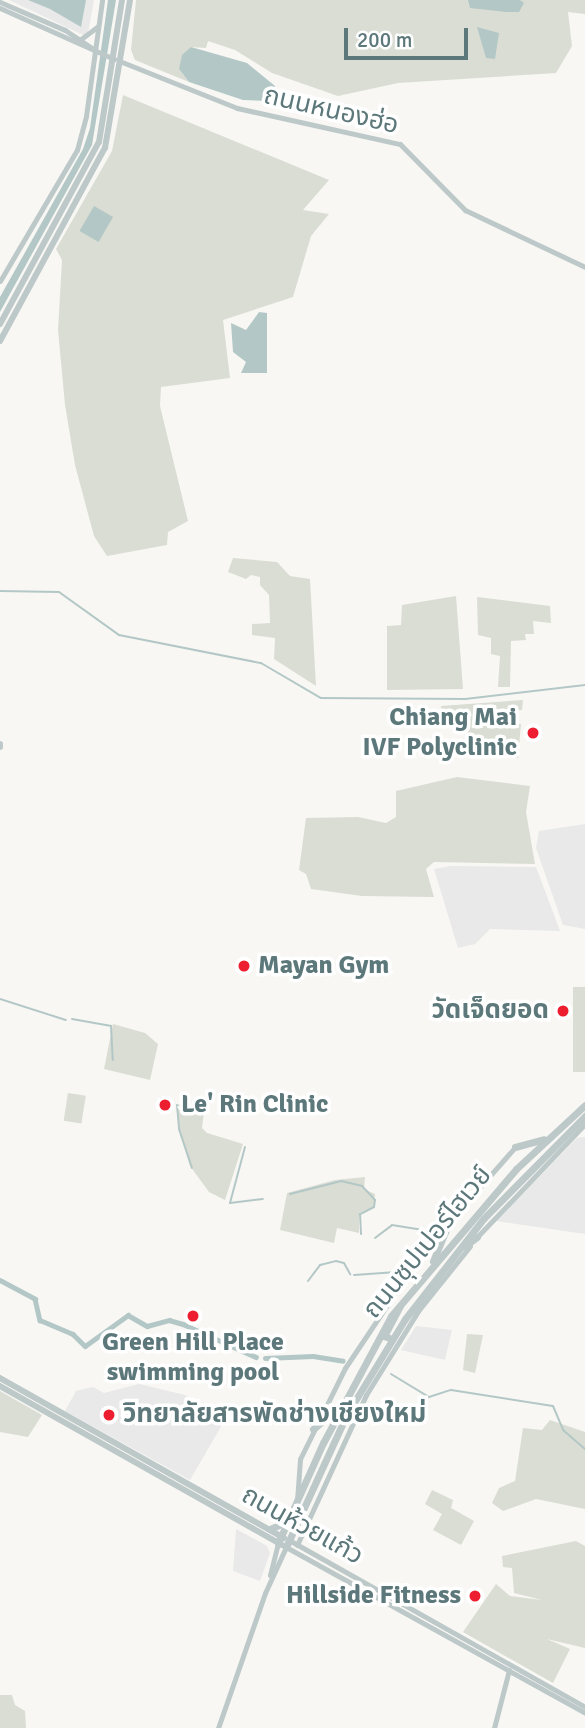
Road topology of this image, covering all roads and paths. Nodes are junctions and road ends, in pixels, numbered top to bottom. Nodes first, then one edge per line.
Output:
1 (102, 0) edge
2 (122, 0) edge
3 (130, 0) edge
4 (0, 2) edge
5 (0, 8) edge
6 (98, 24) junction
7 (81, 39) junction
8 (95, 50) junction
9 (114, 59) junction
10 (122, 62) junction
11 (44, 245) junction
12 (51, 249) junction
13 (585, 267) edge
14 (0, 281) edge
15 (0, 324) edge
16 (0, 341) edge
17 (585, 1105) edge
18 (585, 1116) edge
19 (585, 1124) edge
20 (545, 1139) junction
21 (515, 1147) joint
22 (450, 1220) junction
23 (477, 1237) junction
24 (451, 1258) junction
25 (430, 1268) junction
26 (400, 1305) junction
27 (392, 1339) junction
28 (0, 1378) edge
29 (0, 1386) edge
30 (343, 1404) junction
31 (361, 1404) junction
32 (347, 1414) junction
33 (340, 1428) junction
34 (313, 1429) junction
35 (87, 1432) junction
36 (340, 1445) junction
37 (297, 1501) junction
38 (288, 1521) junction
39 (270, 1530) junction
40 (285, 1546) junction
41 (510, 1668) junction
42 (585, 1707) edge
43 (585, 1713) edge
44 (218, 1728) edge
45 (495, 1728) edge

1 - 6 main road
2 - 9 main road
3 - 10 main road
4 - 7 main road
5 - 8 main road
6 - 7 main road
6 - 8 main road
7 - 8 main road
8 - 9 main road
8 - 14 main road
9 - 10 main road
9 - 11 main road
10 - 12 main road
10 - 13 main road, ถนนหนองฮ่อ
11 - 12 main road
11 - 15 main road
12 - 16 main road
17 - 20 highway, ถนนซุปเปอร์ไฮเวย์
18 - 24 highway, ถนนซุปเปอร์ไฮเวย์
19 - 23 main road
20 - 21 highway
20 - 25 highway, ถนนซุปเปอร์ไฮเวย์
21 - 22 main road
22 - 25 highway
22 - 34 main road
23 - 24 highway
23 - 31 main road
24 - 27 highway, ถนนซุปเปอร์ไฮเวย์
25 - 26 highway, ถนนซุปเปอร์ไฮเวย์
26 - 27 highway
26 - 30 highway, ถนนซุปเปอร์ไฮเวย์
27 - 32 highway, ถนนซุปเปอร์ไฮเวย์
28 - 35 main road, ถนนห้วยแก้ว
29 - 35 main road, ถนนห้วยแก้ว
30 - 34 highway
30 - 37 highway, ถนนซุปเปอร์ไฮเวย์
31 - 32 highway
31 - 36 main road
32 - 33 highway, ถนนซุปเปอร์ไฮเวย์
33 - 36 highway
33 - 40 highway, ถนนซุปเปอร์ไฮเวย์
34 - 37 main road
35 - 39 main road, ถนนห้วยแก้ว
35 - 40 main road, ถนนห้วยแก้ว
36 - 40 main road
37 - 38 highway, ถนนซุปเปอร์ไฮเวย์
38 - 39 highway
38 - 40 highway, ถนนซุปเปอร์ไฮเวย์
39 - 40 main road, ถนนห้วยแก้ว
40 - 41 main road, ถนนห้วยแก้ว
40 - 44 main road
41 - 42 main road, ถนนห้วยแก้ว
41 - 43 main road, ถนนห้วยแก้ว
41 - 45 main road

